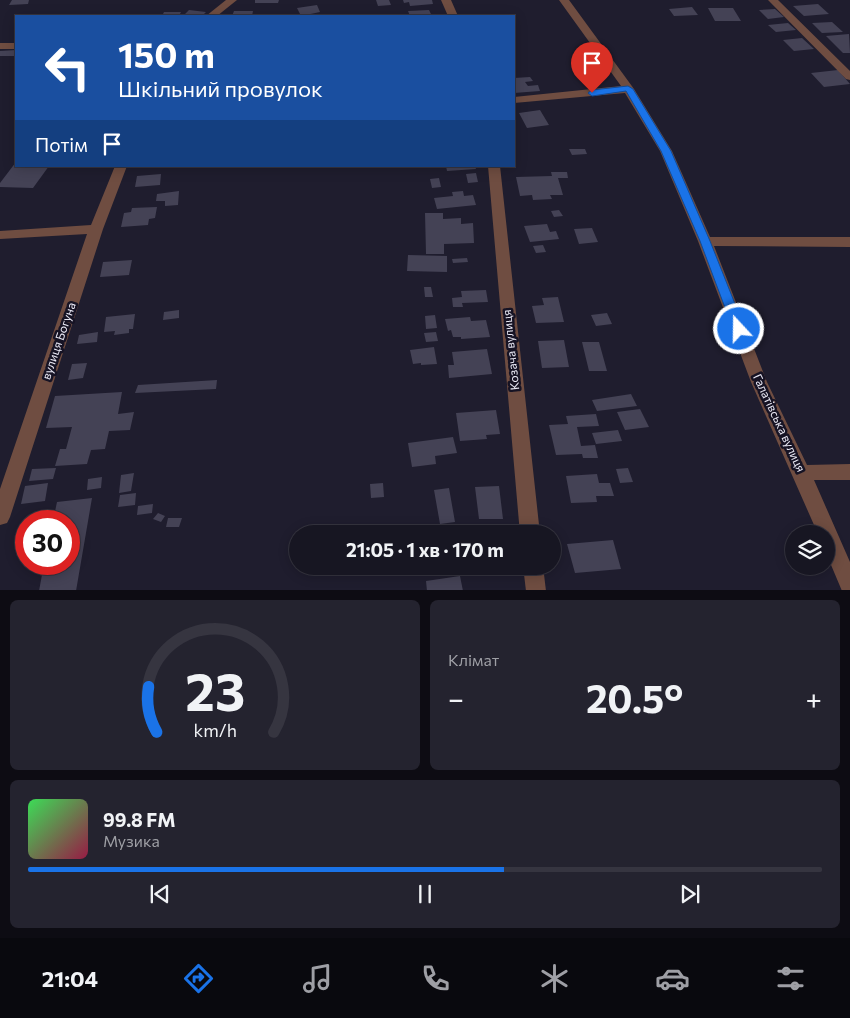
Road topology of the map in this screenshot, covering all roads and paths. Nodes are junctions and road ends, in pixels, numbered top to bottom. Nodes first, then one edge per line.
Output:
1 (232, 0) edge
2 (446, 0) edge
3 (564, 0) edge
4 (773, 0) edge
5 (212, 15) edge
6 (453, 15) edge
7 (0, 46) edge
8 (15, 46) edge
9 (850, 77) edge
10 (628, 89) junction
11 (515, 100) edge
12 (121, 167) edge
13 (494, 167) edge
14 (96, 229) junction
15 (0, 235) edge
16 (705, 241) junction
17 (850, 242) edge
18 (850, 472) edge
19 (802, 473) junction
20 (0, 517) edge
21 (529, 525) edge
22 (534, 575) edge
23 (850, 585) edge
24 (536, 590) edge

1 - 5 street
2 - 6 street
3 - 10 street, Галатівська вулиця
4 - 9 street
7 - 8 street
10 - 11 street
10 - 16 street, Галатівська вулиця
12 - 14 street, вулиця Богуна
13 - 21 street, Козача вулиця
14 - 15 street
14 - 20 street, вулиця Богуна
16 - 17 street
16 - 19 street, Галатівська вулиця
18 - 19 street
19 - 23 street, Галатівська вулиця
22 - 24 street

